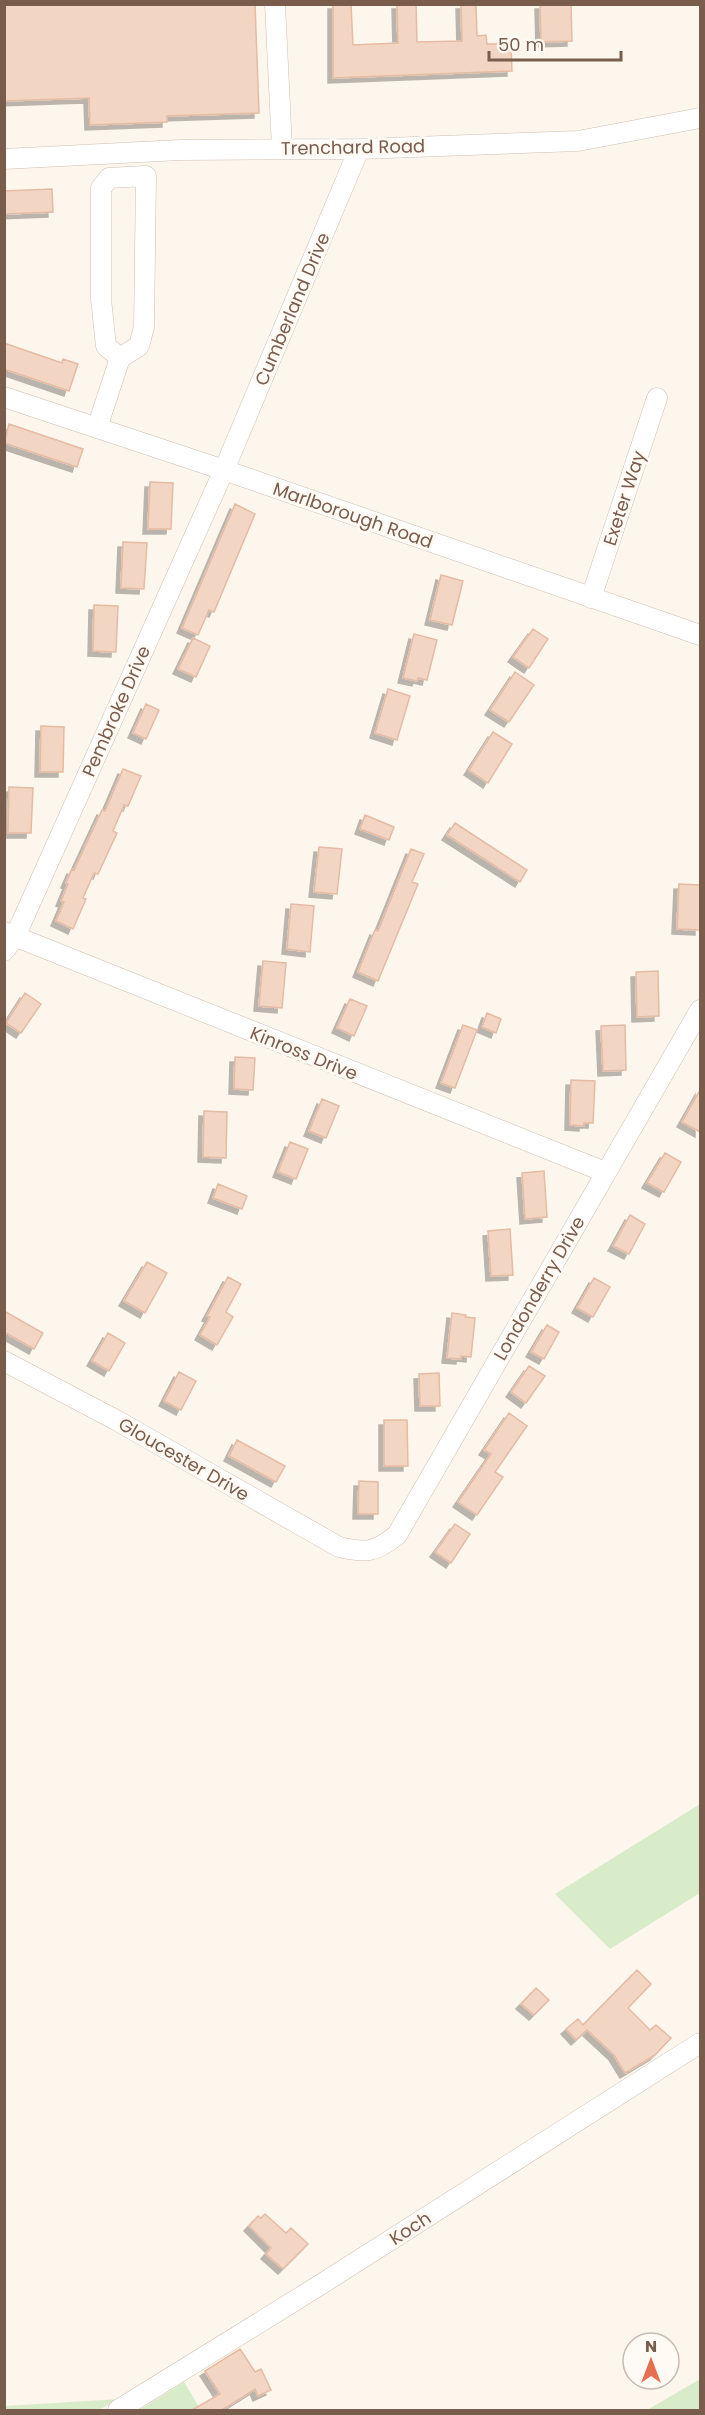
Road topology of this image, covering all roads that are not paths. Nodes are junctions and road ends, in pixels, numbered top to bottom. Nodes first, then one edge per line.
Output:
1 (275, 4) edge
2 (700, 118) edge
3 (282, 148) junction
4 (359, 149) junction
5 (180, 150) junction
6 (4, 159) edge
7 (146, 176) junction
8 (120, 358) junction
9 (4, 397) edge
10 (657, 398) dead end
11 (97, 428) junction
12 (224, 470) junction
13 (591, 598) junction
14 (700, 634) edge
15 (8, 940) edge
16 (700, 1010) edge
17 (605, 1172) junction
18 (4, 1361) edge
19 (366, 1553) joint
20 (700, 2043) edge
21 (118, 2410) edge

1 - 3 street
2 - 4 street, Trenchard Road
3 - 4 street, Trenchard Road
3 - 5 street, Trenchard Road
4 - 12 street, Cumberland Drive
5 - 6 street, Trenchard Road
5 - 7 street
7 - 8 street
7 - 8 street
8 - 11 street
9 - 11 street, Marlborough Road
10 - 13 street, Exeter Way
11 - 12 street, Marlborough Road
12 - 13 street, Marlborough Road
12 - 15 street, Pembroke Drive
13 - 14 street, Marlborough Road
15 - 17 street, Kinross Drive
16 - 17 street, Londonderry Drive
17 - 19 street, Londonderry Drive
18 - 19 street, Gloucester Drive
20 - 21 street, Koch

